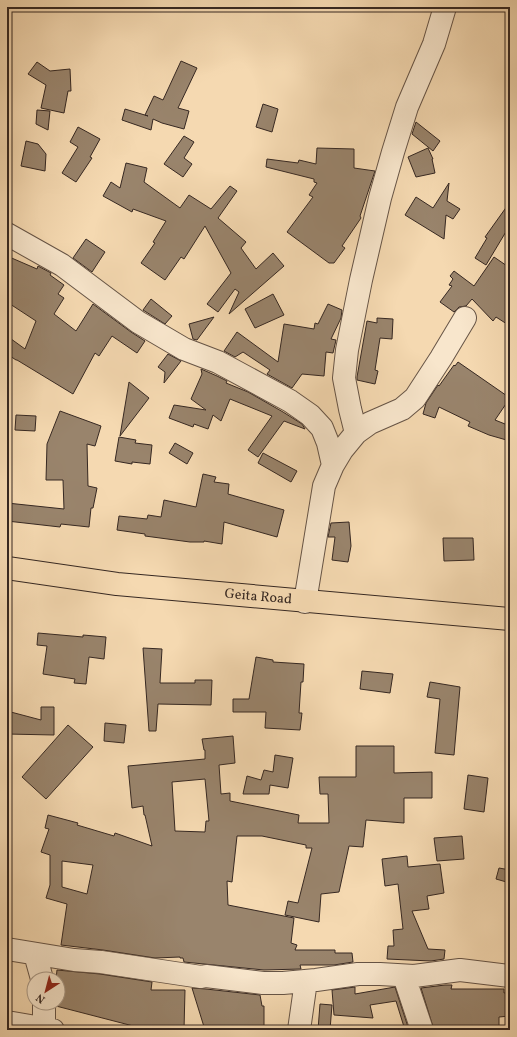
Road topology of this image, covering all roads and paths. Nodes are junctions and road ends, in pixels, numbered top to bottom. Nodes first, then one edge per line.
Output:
1 (445, 7) edge
2 (7, 234) edge
3 (465, 318) dead end
4 (356, 433) junction
5 (333, 465) junction
6 (7, 568) edge
7 (305, 602) junction
8 (510, 619) edge
9 (7, 948) edge
10 (35, 954) junction
11 (41, 971) edge
12 (404, 976) junction
13 (510, 976) edge
14 (306, 981) junction
15 (45, 1011) edge
16 (7, 1022) edge
17 (48, 1029) edge
18 (299, 1030) edge
19 (422, 1030) edge

1 - 4 street
2 - 5 street
3 - 4 street
4 - 5 street
5 - 7 street
6 - 7 highway, Geita Road
7 - 8 highway, Geita Road
9 - 10 street
10 - 11 street
10 - 14 street
12 - 13 street
12 - 14 street
12 - 19 street
14 - 18 street
15 - 17 street
16 - 17 street

